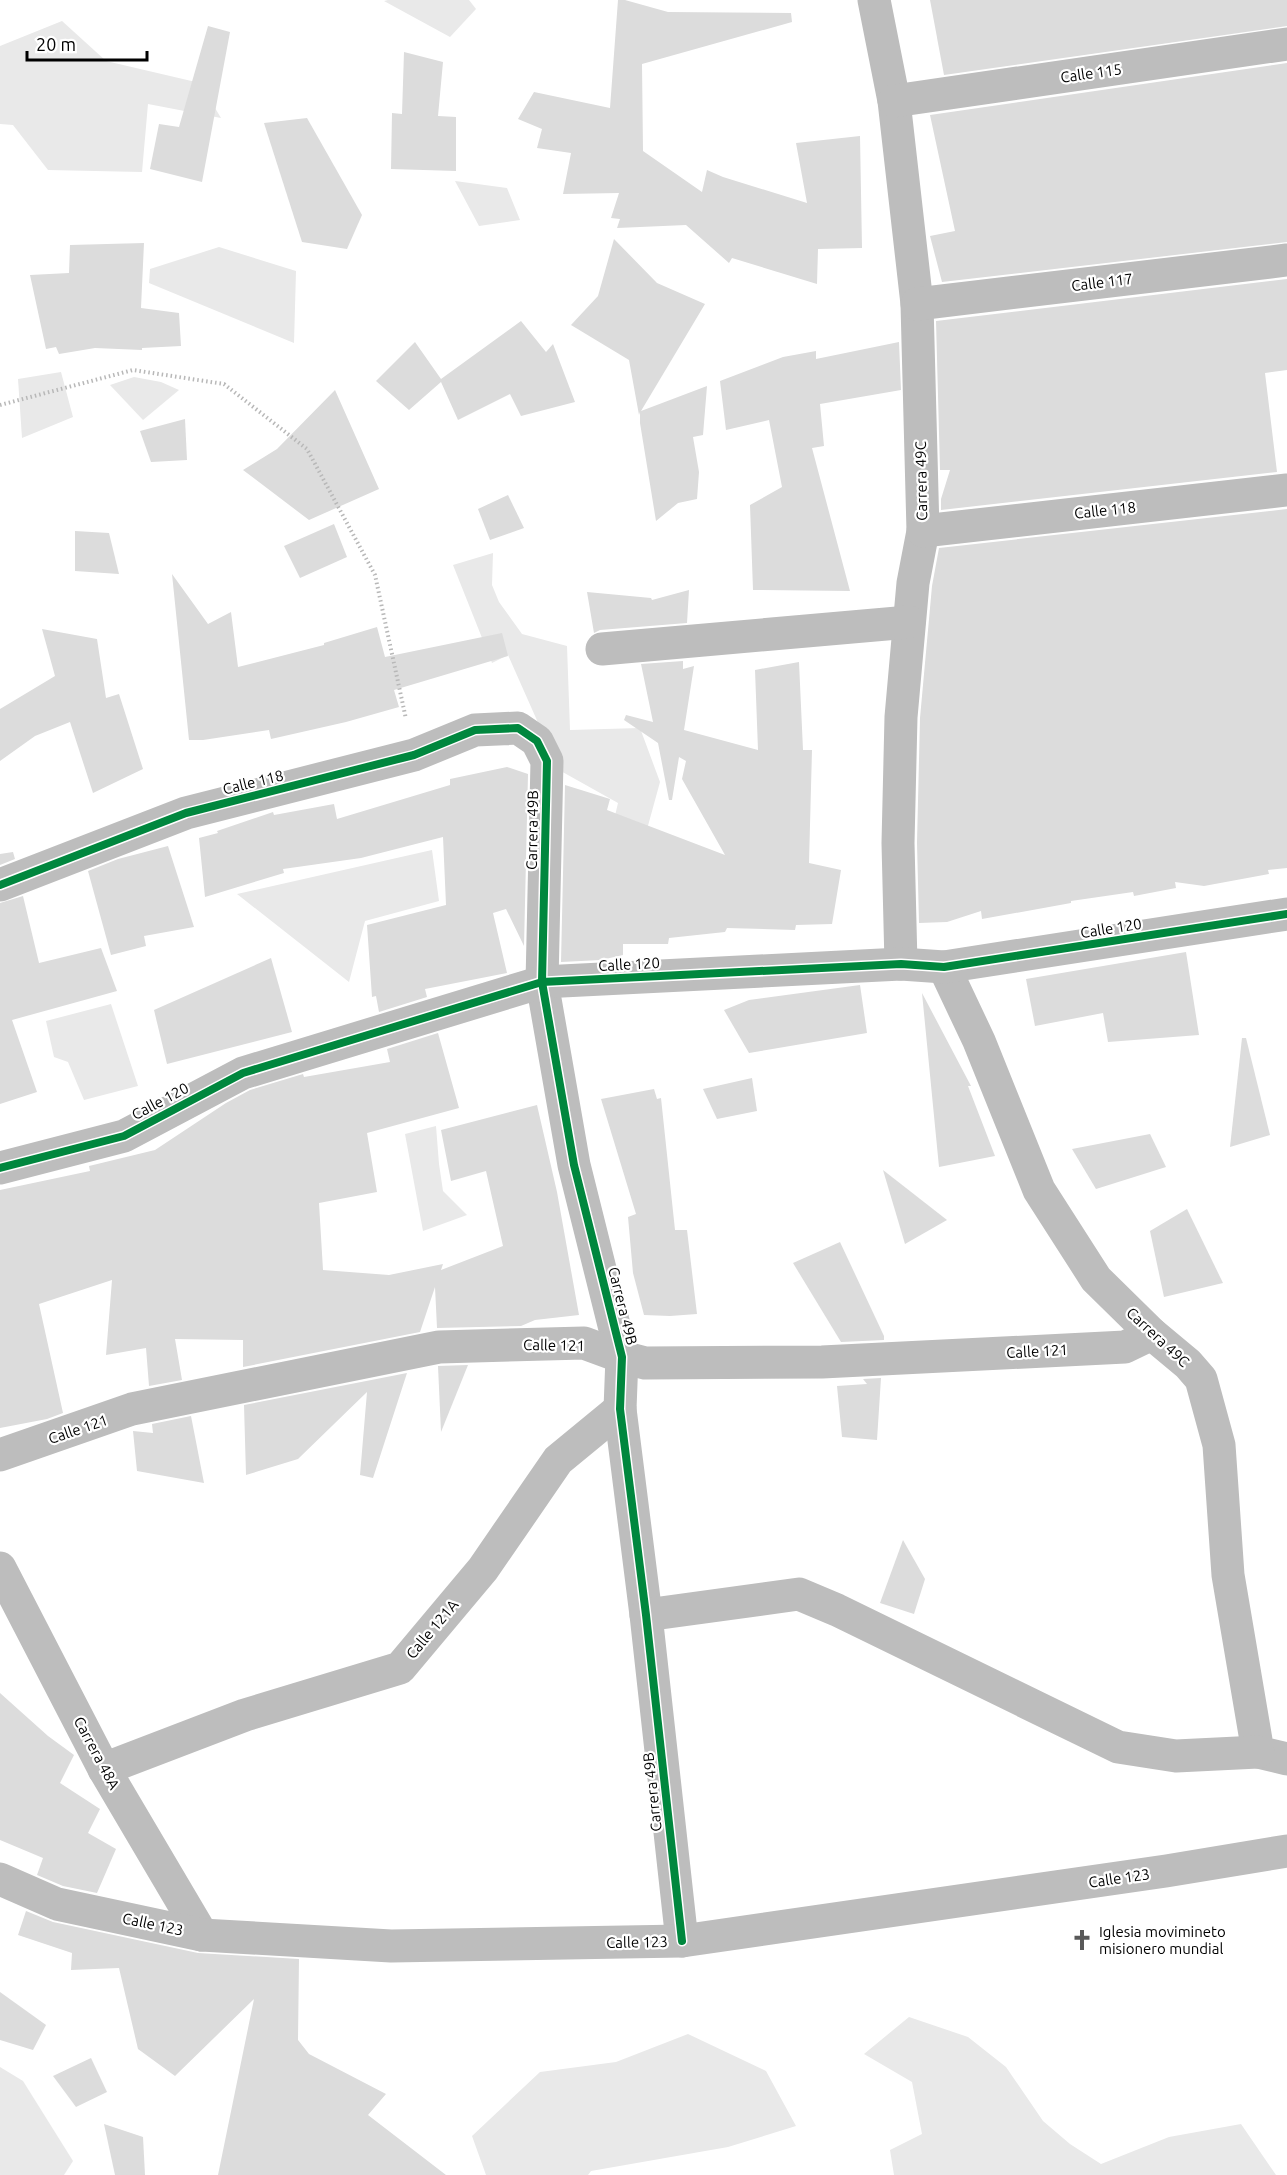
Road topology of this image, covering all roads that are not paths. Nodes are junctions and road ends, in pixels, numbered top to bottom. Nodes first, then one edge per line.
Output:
1 (874, 0) edge
2 (1287, 44) edge
3 (894, 101) junction
4 (1287, 260) edge
5 (917, 304) junction
6 (1287, 489) edge
7 (923, 531) junction
8 (909, 622) junction
9 (602, 649) dead end
10 (518, 728) joint
11 (0, 885) edge
12 (1287, 914) edge
13 (901, 964) junction
14 (944, 967) junction
15 (542, 982) junction
16 (0, 1168) edge
17 (1152, 1334) junction
18 (622, 1357) junction
19 (620, 1410) junction
20 (0, 1455) edge
21 (0, 1568) edge
22 (646, 1615) junction
23 (1273, 1756) edge
24 (104, 1770) junction
25 (1287, 1851) edge
26 (0, 1880) edge
27 (202, 1935) junction
28 (682, 1941) junction

1 - 3 street, Carrera 49C
2 - 3 street, Calle 115
3 - 5 street, Carrera 49C
4 - 5 street, Calle 117
5 - 7 street, Carrera 49C
6 - 7 street, Calle 118
7 - 8 street, Carrera 49C
8 - 9 street
8 - 13 street, Carrera 49C
10 - 11 street, Calle 118
10 - 15 street, Carrera 49B
12 - 14 street, Calle 120
13 - 14 street, Calle 120
13 - 15 street, Calle 120
14 - 17 street, Carrera 49C
15 - 16 street, Calle 120
15 - 18 street, Carrera 49B
17 - 18 street, Calle 121
17 - 23 street, Carrera 49C
18 - 19 street, Carrera 49B
18 - 20 street, Calle 121
19 - 22 street, Carrera 49B
19 - 24 street, Calle 121A
21 - 24 street, Carrera 48A
22 - 23 street
22 - 28 street, Carrera 49B
24 - 27 street, Carrera 48A
25 - 28 street, Calle 123
26 - 27 street, Calle 123
27 - 28 street, Calle 123

